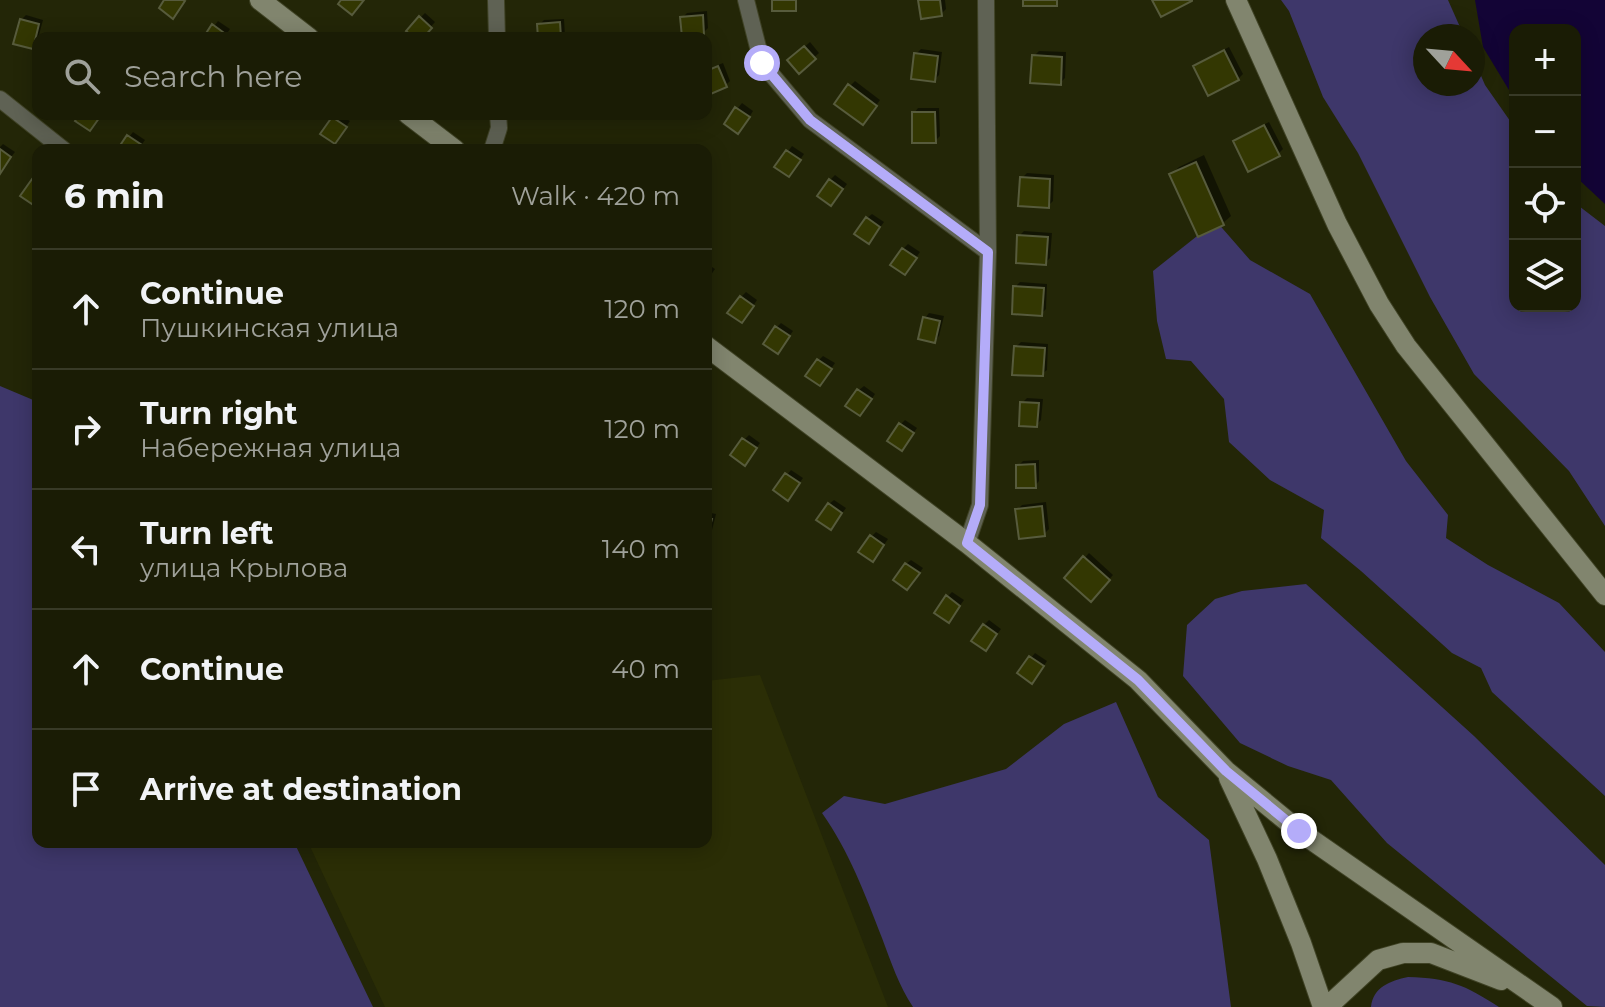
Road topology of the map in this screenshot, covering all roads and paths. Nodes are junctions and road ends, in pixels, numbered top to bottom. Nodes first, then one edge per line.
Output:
1 (260, 0) edge
2 (496, 0) edge
3 (746, 0) edge
4 (986, 0) edge
5 (1236, 0) edge
6 (301, 32) edge
7 (497, 32) edge
8 (0, 99) edge
9 (416, 120) edge
10 (498, 120) edge
11 (56, 144) edge
12 (447, 144) edge
13 (494, 144) edge
14 (988, 252) junction
15 (712, 351) edge
16 (967, 543) junction
17 (1605, 595) edge
18 (1226, 771) junction
19 (1531, 992) junction
20 (1325, 1007) edge
21 (1552, 1007) edge

1 - 6 street
2 - 7 street
3 - 14 street
4 - 14 street
5 - 17 street
8 - 11 street
9 - 12 street
10 - 13 street
14 - 16 street
15 - 16 street
16 - 18 street
18 - 19 street
18 - 20 street
19 - 20 street
19 - 21 street

